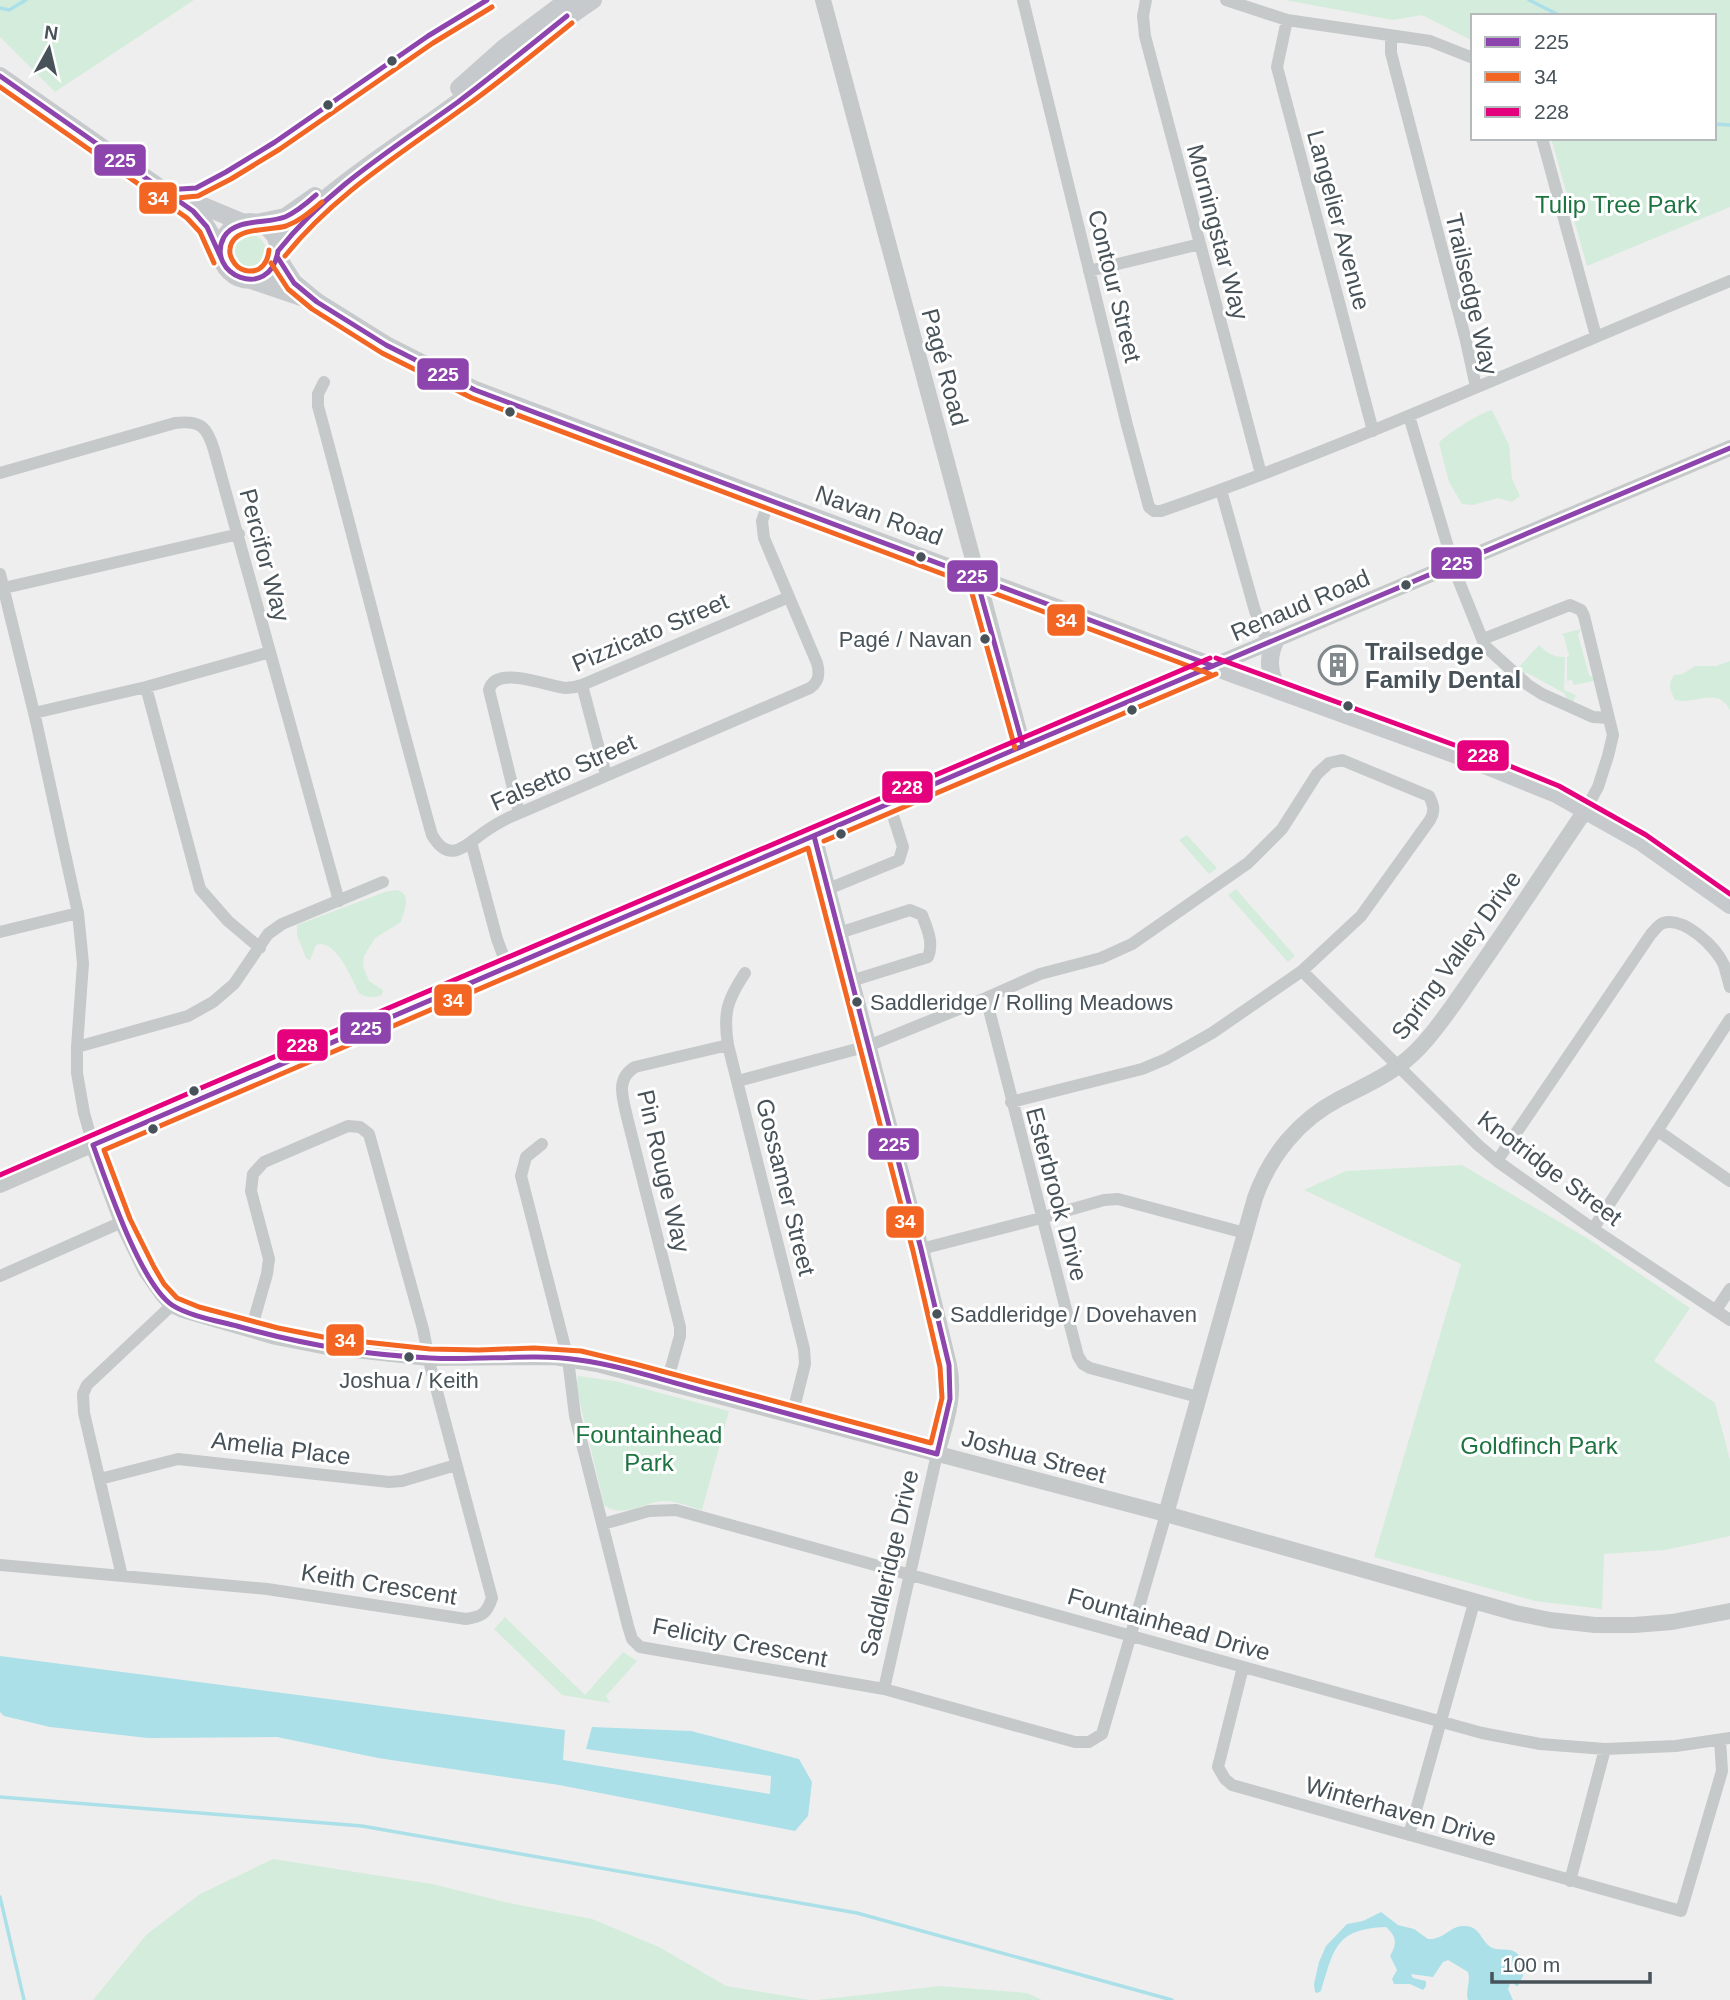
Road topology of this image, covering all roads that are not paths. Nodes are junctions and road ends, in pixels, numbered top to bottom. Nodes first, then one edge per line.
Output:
1 (568, 0) edge
2 (593, 0) edge
3 (822, 0) edge
4 (1023, 0) edge
5 (1146, 0) edge
6 (1226, 0) edge
7 (1287, 20) junction
8 (1391, 35) junction
9 (1471, 57) edge
10 (0, 76) edge
11 (411, 134) junction
12 (1543, 140) edge
13 (377, 159) junction
14 (165, 190) junction
15 (250, 223) junction
16 (1200, 244) junction
17 (278, 254) junction
18 (222, 260) junction
19 (1089, 271) junction
20 (251, 280) junction
21 (1730, 281) edge
22 (317, 302) junction
23 (1596, 336) junction
24 (324, 382) dead end
25 (1476, 387) junction
26 (1409, 416) junction
27 (1373, 431) junction
28 (1730, 448) edge
29 (0, 473) edge
30 (1261, 474) junction
31 (1221, 490) junction
32 (769, 501) junction
33 (239, 534) junction
34 (1453, 564) junction
35 (0, 574) edge
36 (976, 577) junction
37 (2, 589) edge
38 (789, 597) junction
39 (1483, 639) junction
40 (1271, 642) junction
41 (270, 652) junction
42 (1213, 666) junction
43 (582, 685) junction
44 (146, 687) junction
45 (1278, 690) junction
46 (34, 713) junction
47 (1609, 718) junction
48 (1023, 746) junction
49 (606, 775) junction
50 (889, 803) junction
51 (1585, 811) junction
52 (519, 813) junction
53 (814, 836) junction
54 (471, 842) junction
55 (383, 883) dead end
56 (828, 889) junction
57 (339, 901) junction
58 (1730, 905) edge
59 (78, 913) junction
60 (0, 932) edge
61 (839, 933) junction
62 (260, 948) junction
63 (507, 966) junction
64 (1302, 971) junction
65 (745, 973) dead end
66 (851, 981) junction
67 (1730, 987) edge
68 (986, 998) junction
69 (1730, 1019) edge
70 (728, 1045) junction
71 (868, 1046) junction
72 (77, 1047) junction
73 (1398, 1067) junction
74 (738, 1081) junction
75 (1011, 1102) junction
76 (1658, 1131) junction
77 (542, 1144) dead end
78 (93, 1145) junction
79 (1497, 1161) junction
80 (1730, 1181) edge
81 (0, 1185) edge
82 (1041, 1218) junction
83 (122, 1222) junction
84 (1593, 1228) junction
85 (1245, 1233) junction
86 (921, 1249) junction
87 (0, 1276) edge
88 (1730, 1289) edge
89 (172, 1305) junction
90 (1716, 1310) junction
91 (1730, 1320) edge
92 (251, 1330) junction
93 (429, 1358) junction
94 (568, 1359) junction
95 (667, 1382) junction
96 (1198, 1397) junction
97 (792, 1416) junction
98 (937, 1454) junction
99 (456, 1465) junction
100 (100, 1479) junction
101 (1166, 1514) junction
102 (603, 1524) junction
103 (0, 1565) edge
104 (909, 1575) junction
105 (122, 1576) junction
106 (1474, 1603) junction
107 (1730, 1611) edge
108 (1131, 1635) junction
109 (1243, 1667) junction
110 (884, 1689) junction
111 (1440, 1723) junction
112 (1725, 1739) edge
113 (1605, 1749) junction
114 (1409, 1835) junction
115 (1570, 1881) junction

1 - 11 main road
2 - 11 main road
3 - 36 street, Pagé Road
4 - 19 street, Contour Street
5 - 16 street, Morningstar Way
6 - 7 street
7 - 8 street
7 - 27 street, Langelier Avenue
8 - 9 street
8 - 25 street, Trailsedge Way
10 - 14 main road
11 - 13 main road
12 - 23 street
13 - 15 main road
13 - 17 main road
14 - 15 main road
14 - 18 main road
15 - 17 main road
15 - 18 main road
16 - 19 street
16 - 30 street, Morningstar Way
17 - 20 main road
17 - 22 main road, Navan Road
18 - 20 main road
19 - 31 street, Contour Street
20 - 22 main road, Navan Road
21 - 23 street
22 - 32 main road, Navan Road
23 - 25 street
24 - 54 street, Falsetto Street
25 - 26 street, Trailsedge Way
26 - 27 street, Trailsedge Way
26 - 34 street
27 - 30 street, Trailsedge Way
28 - 34 street, Renaud Road
29 - 33 street, Percifor Way
30 - 31 street, Trailsedge Way
31 - 40 street
32 - 36 main road, Navan Road
32 - 38 street, Falsetto Street
33 - 37 street
33 - 41 street, Percifor Way
34 - 39 street
34 - 40 street, Renaud Road
35 - 37 street
36 - 42 main road, Navan Road
36 - 48 street, Pagé Road
37 - 46 street
38 - 43 street, Pizzicato Street
38 - 49 street, Falsetto Street
39 - 47 street
39 - 47 street
40 - 42 street, Renaud Road
40 - 45 main road
41 - 44 street
41 - 57 street, Percifor Way
42 - 45 main road, Navan Road
42 - 48 street, Renaud Road
43 - 49 street
43 - 52 street, Pizzicato Street
44 - 46 street
44 - 62 street
45 - 51 main road, Navan Road
46 - 59 street
47 - 51 street
48 - 50 street, Renaud Road
49 - 52 street, Falsetto Street
50 - 53 street, Renaud Road
50 - 56 street
51 - 58 main road, Navan Road
51 - 73 street, Spring Valley Drive
52 - 54 street, Falsetto Street
53 - 56 street, Saddleridge Drive
53 - 63 street, Renaud Road
54 - 63 street
55 - 57 street
56 - 61 street, Saddleridge Drive
57 - 62 street
59 - 60 street
59 - 72 street
61 - 66 street, Saddleridge Drive
61 - 66 street
62 - 72 street
63 - 78 street, Renaud Road
64 - 68 street
64 - 73 street, Knotridge Street
64 - 75 street
65 - 70 street, Gossamer Street
66 - 71 street, Saddleridge Drive
67 - 79 street
68 - 71 street
68 - 75 street, Esterbrook Drive
69 - 76 street
70 - 74 street, Gossamer Street
70 - 95 street, Pin Rouge Way
71 - 74 street
71 - 86 street, Saddleridge Drive
72 - 78 street
73 - 79 street, Knotridge Street
73 - 85 street, Spring Valley Drive
74 - 97 street, Gossamer Street
75 - 82 street, Esterbrook Drive
76 - 80 street
76 - 84 street
77 - 94 street, Felicity Crescent
78 - 81 street, Renaud Road
78 - 83 street
79 - 84 street, Knotridge Street
82 - 85 street
82 - 86 street
82 - 96 street, Esterbrook Drive
83 - 87 street
83 - 89 street
84 - 90 street, Knotridge Street
85 - 96 street, Spring Valley Drive
86 - 98 street, Saddleridge Drive
88 - 90 street
89 - 92 street, Joshua Street
89 - 100 street
90 - 91 street, Knotridge Street
92 - 93 street, Joshua Street
92 - 93 street, Keith Crescent
93 - 94 street, Joshua Street
93 - 99 street, Keith Crescent
94 - 95 street, Joshua Street
94 - 102 street, Felicity Crescent
95 - 97 street, Joshua Street
96 - 101 street, Spring Valley Drive
97 - 98 street, Joshua Street
98 - 101 street, Joshua Street
98 - 104 street, Saddleridge Drive
99 - 100 street, Amelia Place
99 - 105 street, Keith Crescent
100 - 105 street
101 - 106 street, Joshua Street
101 - 108 street, Felicity Crescent
102 - 104 street, Fountainhead Drive
102 - 110 street, Felicity Crescent
103 - 105 street, Keith Crescent
104 - 108 street, Fountainhead Drive
104 - 110 street, Saddleridge Drive
106 - 107 street, Joshua Street
106 - 111 street
108 - 109 street, Fountainhead Drive
108 - 110 street, Felicity Crescent
109 - 111 street, Fountainhead Drive
109 - 114 street, Winterhaven Drive
111 - 113 street, Fountainhead Drive
111 - 114 street
112 - 113 street, Fountainhead Drive
112 - 115 street, Winterhaven Drive
113 - 115 street
114 - 115 street, Winterhaven Drive

